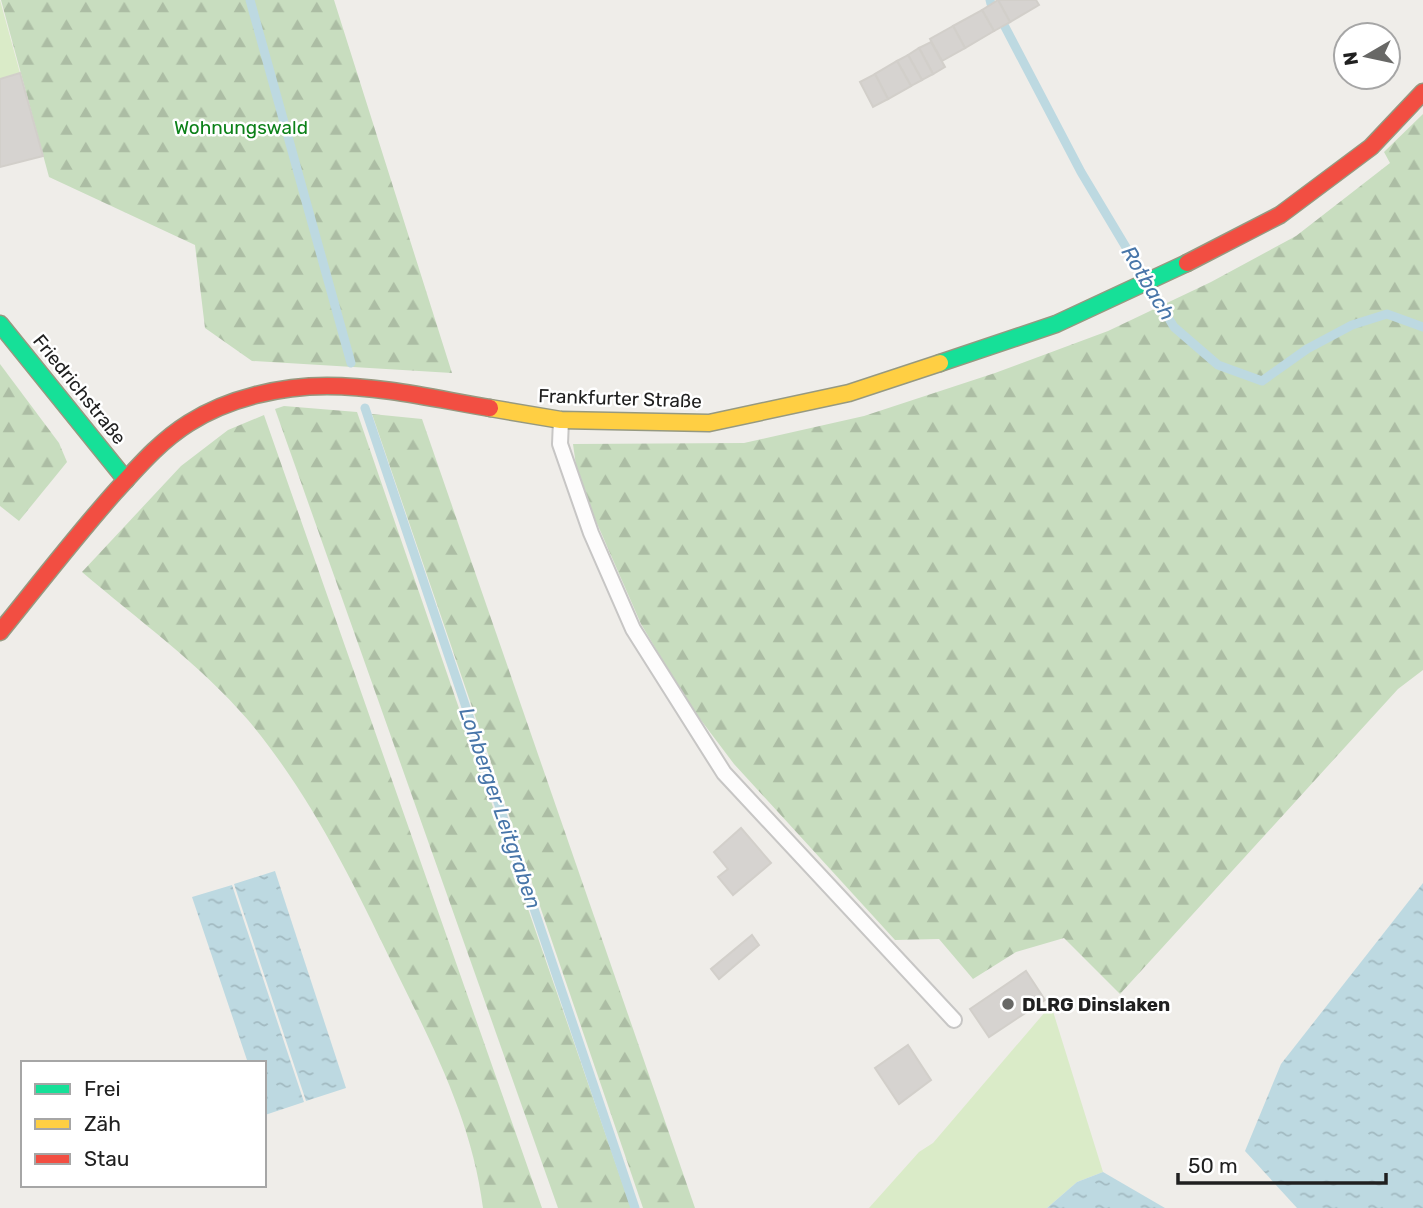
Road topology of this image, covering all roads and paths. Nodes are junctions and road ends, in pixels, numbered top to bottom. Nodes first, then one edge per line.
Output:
1 (1423, 92) edge
2 (0, 324) edge
3 (561, 421) junction
4 (126, 480) junction
5 (0, 632) edge
6 (954, 1020) dead end

1 - 3 main road, Frankfurter Straße
2 - 4 main road, Friedrichstraße
3 - 4 main road, Frankfurter Straße
3 - 6 lane
4 - 5 main road, Frankfurter Straße

